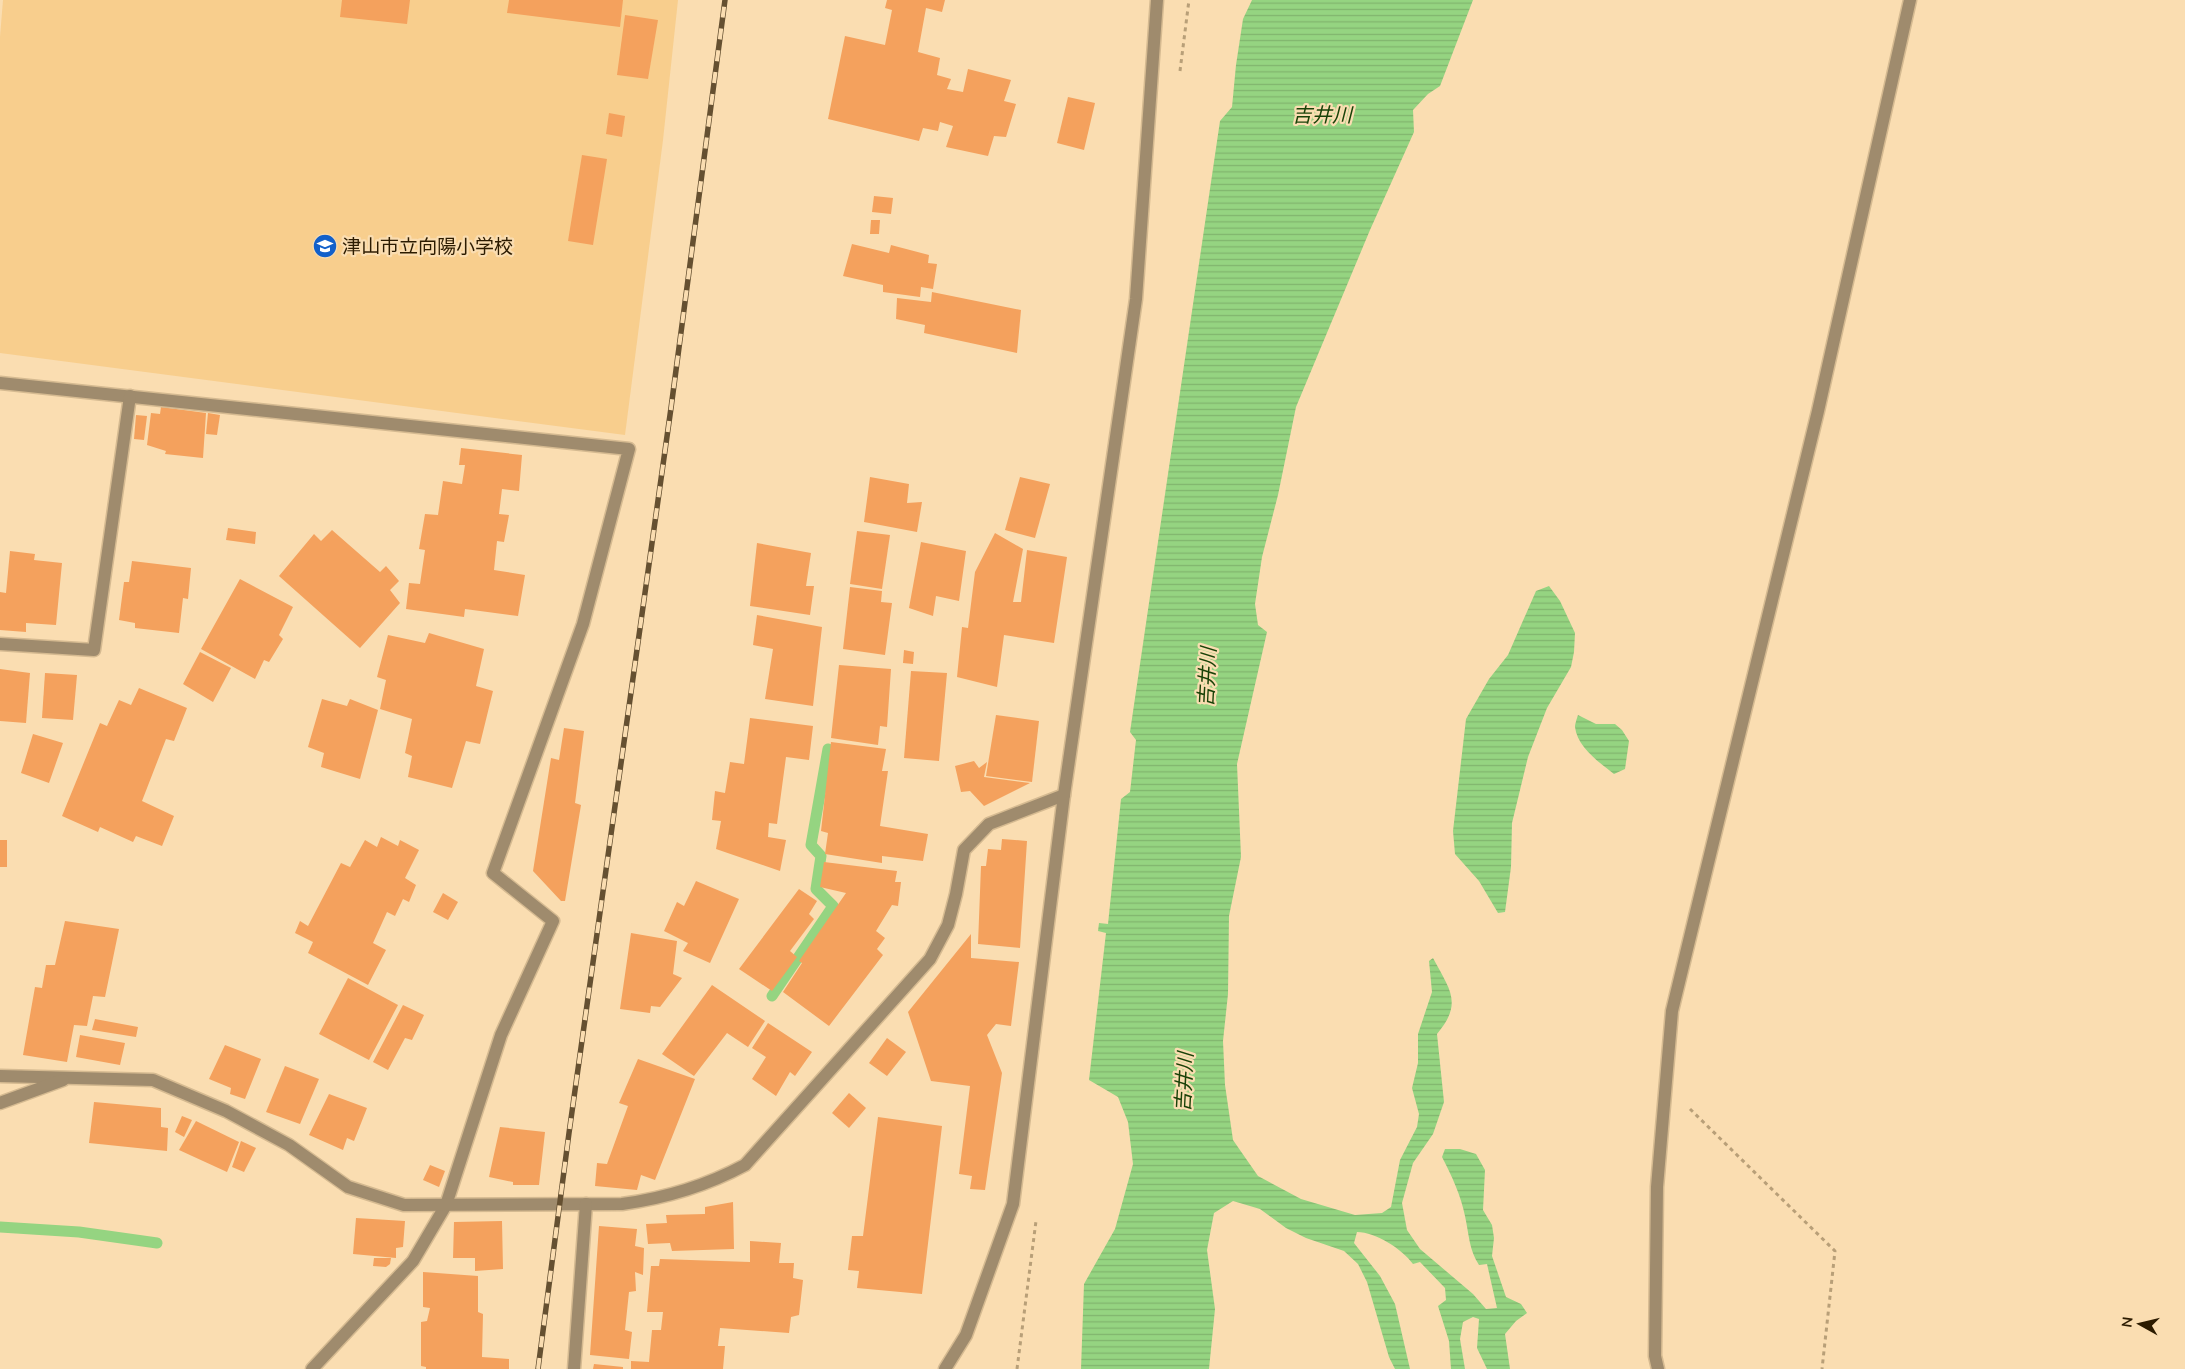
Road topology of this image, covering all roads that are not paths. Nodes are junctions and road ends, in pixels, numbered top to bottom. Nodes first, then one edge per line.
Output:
1 (1157, 0) edge
2 (1910, 0) edge
3 (0, 383) edge
4 (130, 396) junction
5 (0, 644) edge
6 (1064, 795) junction
7 (0, 1076) edge
8 (70, 1078) junction
9 (0, 1103) edge
10 (586, 1204) junction
11 (446, 1205) junction
12 (312, 1369) edge
13 (574, 1369) edge
14 (945, 1369) edge
15 (1658, 1369) edge

1 - 6 street
2 - 15 street
3 - 4 street
4 - 5 street
4 - 11 street
6 - 10 street
6 - 14 street
7 - 8 street
8 - 9 street
8 - 11 street
10 - 11 street
10 - 13 street
11 - 12 street

